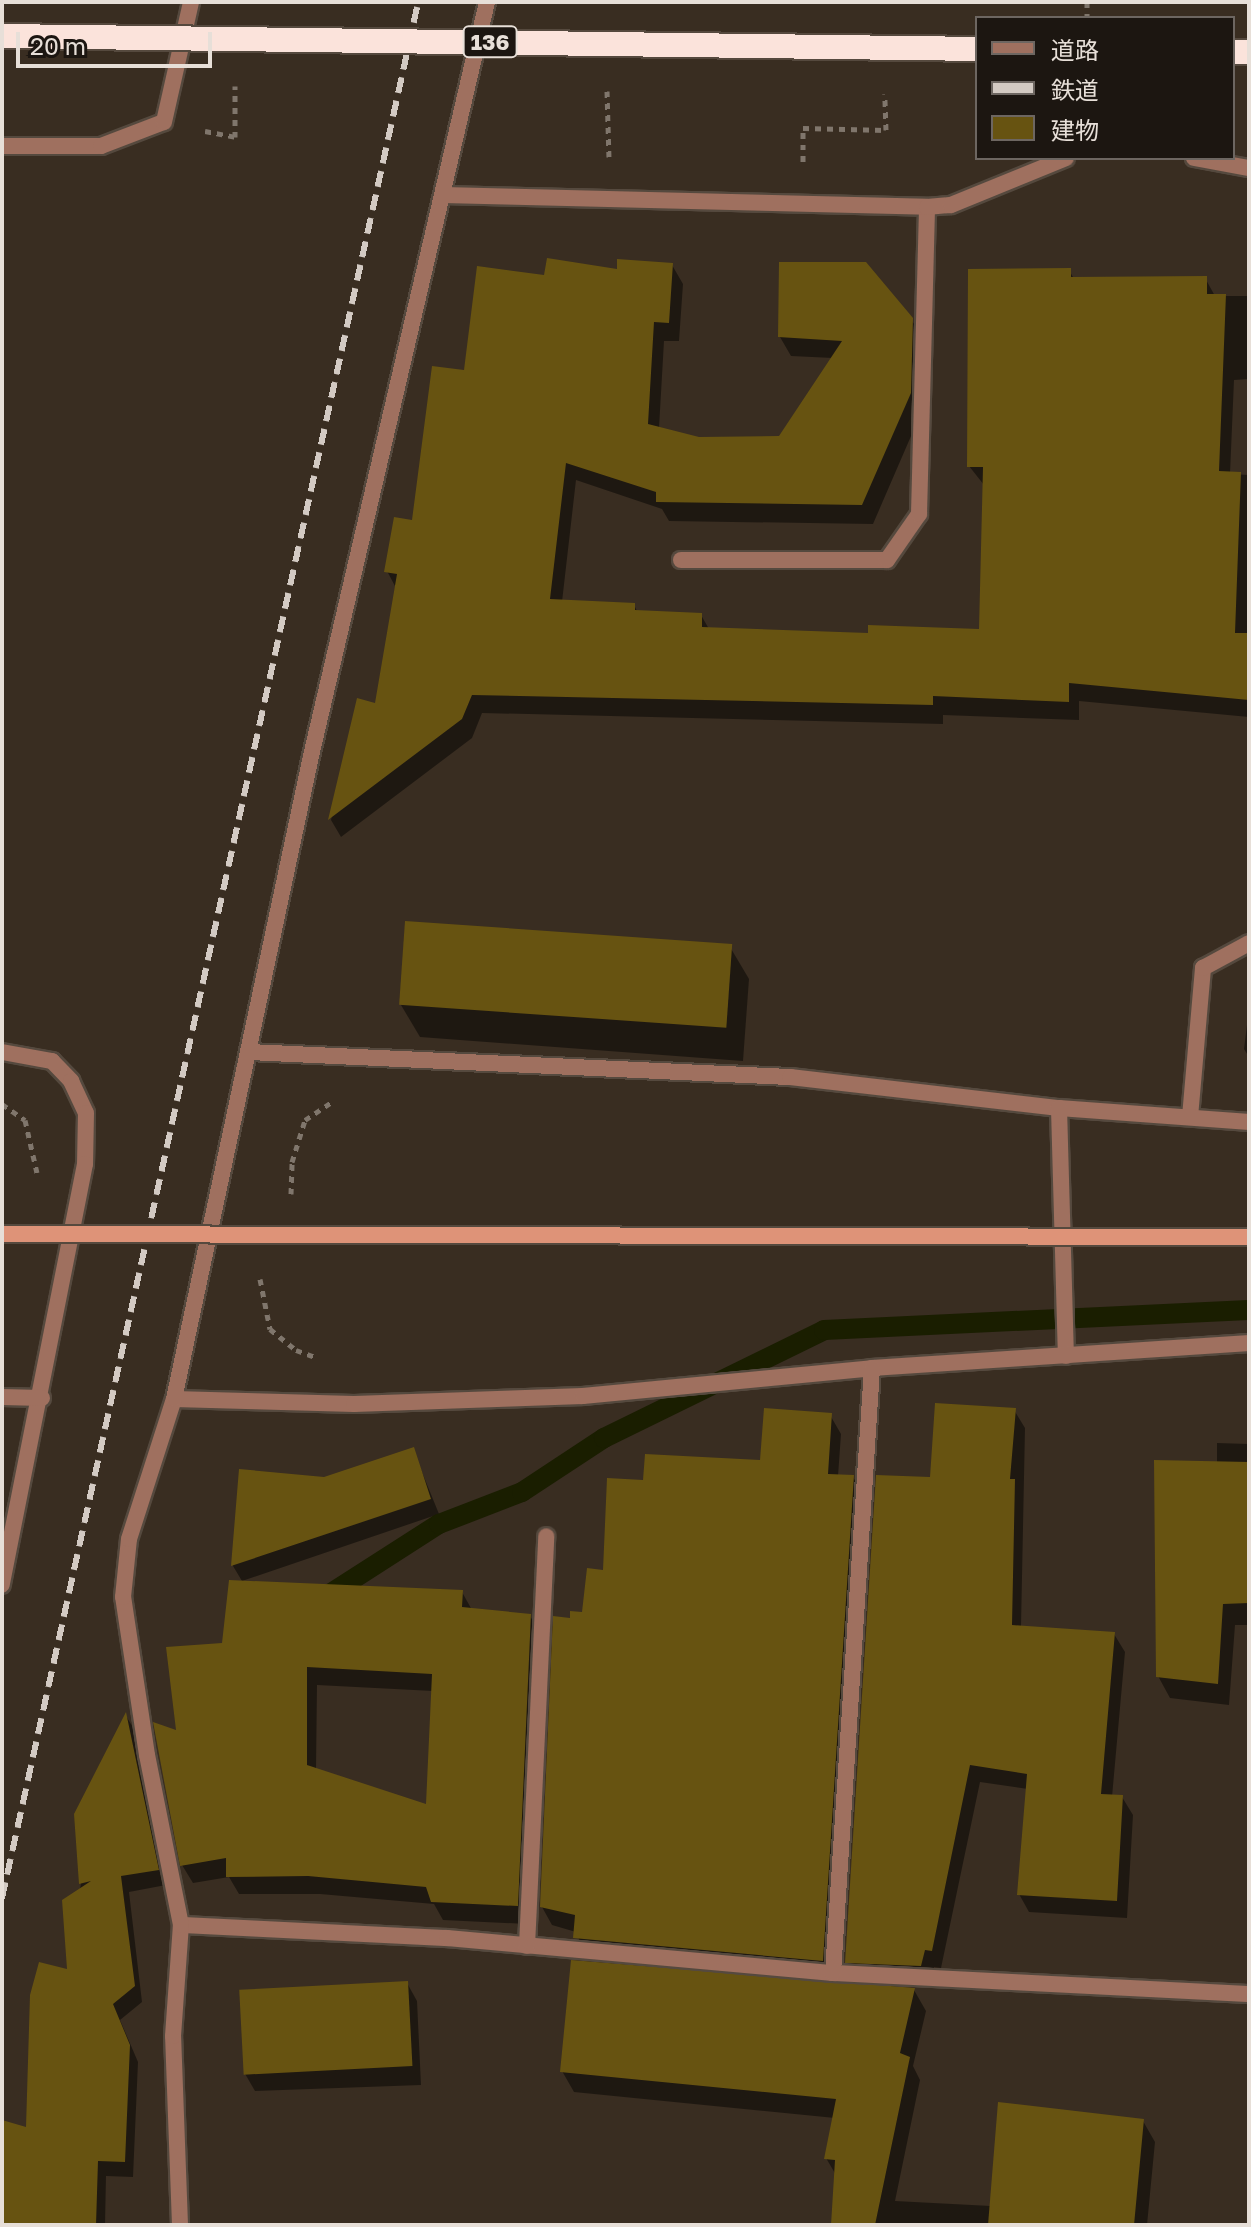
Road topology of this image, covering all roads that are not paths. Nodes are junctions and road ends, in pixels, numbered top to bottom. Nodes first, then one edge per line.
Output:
1 (191, 2) edge
2 (487, 2) edge
3 (2, 36) edge
4 (975, 49) edge
5 (2, 146) edge
6 (1061, 160) edge
7 (1205, 160) edge
8 (1249, 168) edge
9 (443, 195) junction
10 (927, 207) junction
11 (681, 560) dead end
12 (1249, 943) edge
13 (2, 1052) edge
14 (249, 1052) junction
15 (1059, 1108) junction
16 (1190, 1117) junction
17 (1249, 1122) edge
18 (2, 1234) edge
19 (1249, 1237) edge
20 (1249, 1343) edge
21 (1066, 1356) junction
22 (872, 1368) junction
23 (2, 1397) edge
24 (42, 1398) junction
25 (174, 1399) junction
26 (546, 1536) dead end
27 (2, 1585) edge
28 (181, 1925) junction
29 (527, 1946) junction
30 (833, 1973) junction
31 (1249, 1994) edge
32 (180, 2225) edge

1 - 5 street
2 - 9 street
3 - 4 highway, 136, bridge
6 - 10 street
7 - 8 street
9 - 10 street
9 - 14 street
10 - 11 street
12 - 16 street
13 - 24 street
14 - 15 street
14 - 25 street
15 - 16 street
15 - 21 street
16 - 17 street
18 - 19 street, bridge
20 - 21 street
21 - 22 street
22 - 25 street
22 - 30 street
23 - 24 street
24 - 27 street
25 - 28 street
26 - 29 street
28 - 29 street
28 - 32 street
29 - 30 street
30 - 31 street

